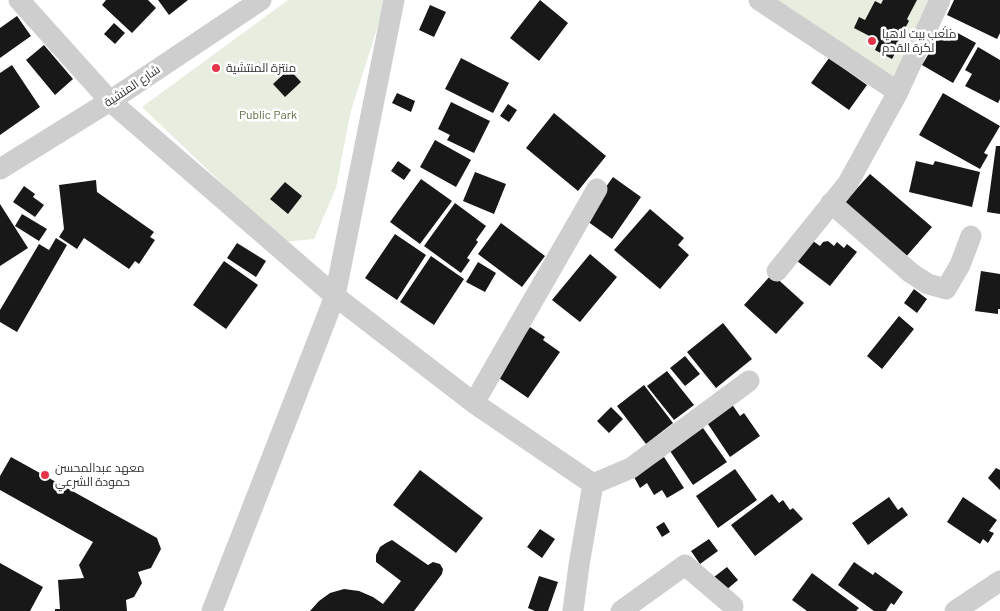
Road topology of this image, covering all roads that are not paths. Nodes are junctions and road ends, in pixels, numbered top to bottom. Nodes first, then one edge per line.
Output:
1 (19, 0) edge
2 (261, 0) edge
3 (394, 0) edge
4 (759, 0) edge
5 (940, 0) edge
6 (898, 92) junction
7 (110, 101) junction
8 (0, 169) edge
9 (597, 189) dead end
10 (831, 204) junction
11 (971, 236) dead end
12 (777, 271) dead end
13 (335, 296) junction
14 (748, 382) dead end
15 (474, 403) junction
16 (593, 484) junction
17 (1000, 581) edge
18 (733, 606) dead end
19 (212, 611) edge
20 (573, 611) edge
21 (621, 611) edge
22 (955, 611) edge

1 - 7 street
2 - 7 street, شارع المنشية
3 - 13 street
4 - 6 street
5 - 6 street
6 - 10 street
7 - 8 street, شارع المنشية
7 - 13 street
9 - 15 street
10 - 11 street
10 - 12 street
13 - 15 street
13 - 19 street
14 - 16 street
15 - 16 street
16 - 20 street
17 - 22 street
18 - 21 street

